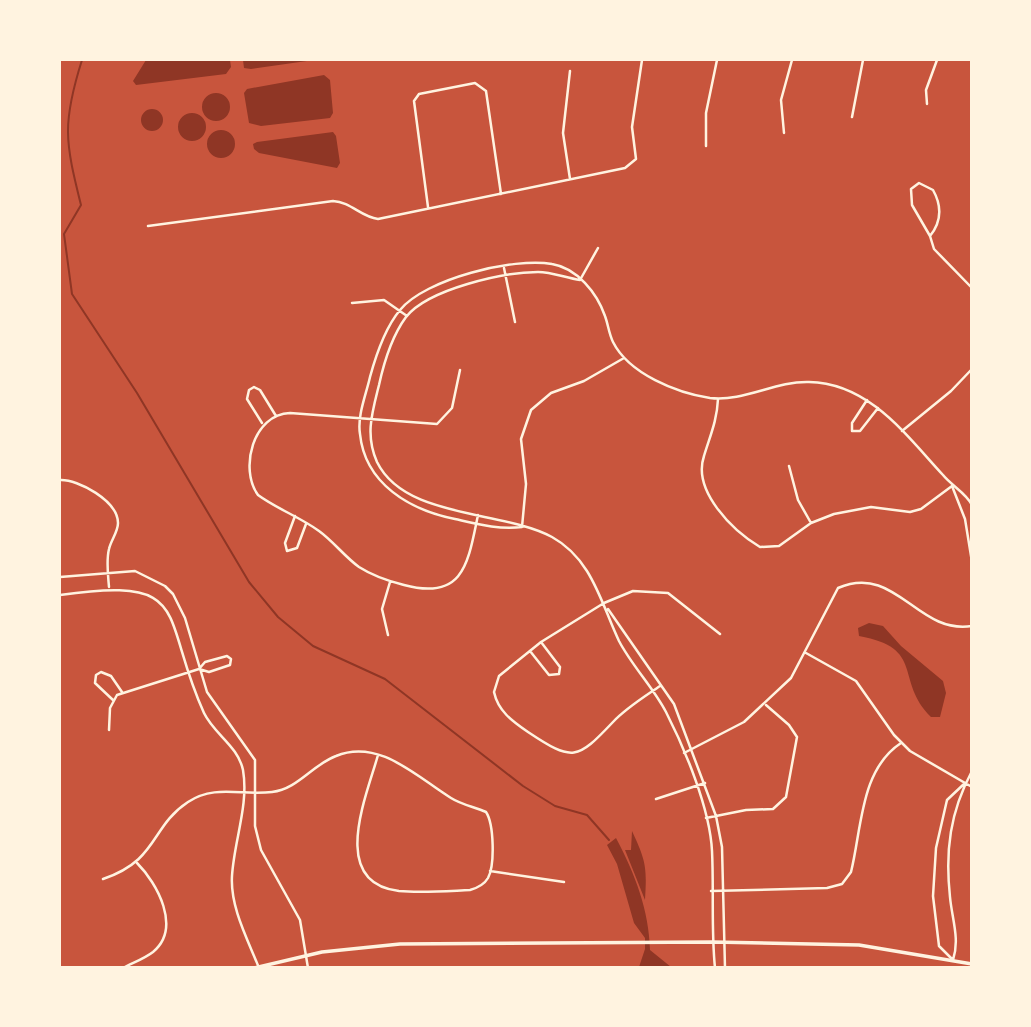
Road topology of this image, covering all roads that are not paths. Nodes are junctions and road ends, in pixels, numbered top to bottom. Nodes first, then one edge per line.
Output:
1 (642, 60) edge
2 (717, 60) edge
3 (792, 60) edge
4 (863, 60) edge
5 (937, 60) edge
6 (570, 71) dead end
7 (927, 104) dead end
8 (852, 117) dead end
9 (784, 133) dead end
10 (706, 146) dead end
11 (570, 179) junction
12 (501, 194) junction
13 (428, 208) junction
14 (148, 226) dead end
15 (930, 236) junction
16 (598, 248) dead end
17 (504, 268) junction
18 (506, 277) junction
19 (580, 280) junction
20 (971, 288) edge
21 (352, 303) dead end
22 (400, 310) junction
23 (407, 316) junction
24 (515, 322) dead end
25 (624, 357) junction
26 (971, 369) edge
27 (460, 370) dead end
28 (718, 399) junction
29 (867, 401) junction
30 (878, 408) junction
31 (275, 416) junction
32 (360, 419) junction
33 (370, 420) junction
34 (263, 424) junction
35 (902, 431) junction
36 (789, 466) dead end
37 (60, 480) edge
38 (952, 486) junction
39 (411, 495) junction
40 (407, 503) junction
41 (971, 506) edge
42 (478, 515) junction
43 (295, 516) junction
44 (307, 523) junction
45 (476, 523) junction
46 (811, 523) junction
47 (522, 527) junction
48 (970, 546) edge
49 (971, 562) edge
50 (108, 571) junction
51 (60, 577) edge
52 (390, 582) junction
53 (109, 588) junction
54 (60, 595) edge
55 (604, 603) junction
56 (971, 626) edge
57 (720, 634) dead end
58 (388, 635) dead end
59 (541, 642) junction
60 (530, 651) junction
61 (806, 653) junction
62 (199, 669) junction
63 (188, 673) junction
64 (660, 686) junction
65 (651, 691) junction
66 (122, 692) junction
67 (113, 700) junction
68 (765, 705) junction
69 (109, 730) dead end
70 (901, 743) junction
71 (693, 749) junction
72 (684, 753) junction
73 (379, 754) junction
74 (971, 771) edge
75 (705, 783) junction
76 (965, 783) junction
77 (695, 786) junction
78 (971, 787) edge
79 (244, 792) junction
80 (257, 793) junction
81 (656, 799) dead end
82 (716, 816) junction
83 (706, 818) junction
84 (937, 840) junction
85 (948, 841) junction
86 (138, 863) junction
87 (490, 871) junction
88 (103, 879) dead end
89 (564, 881) dead end
90 (711, 891) junction
91 (723, 891) junction
92 (712, 942) junction
93 (723, 942) junction
94 (306, 954) junction
95 (953, 960) junction
96 (971, 964) edge
97 (257, 967) edge
98 (122, 968) edge
99 (308, 968) edge
100 (715, 968) edge
101 (725, 968) edge

1 - 11 street
2 - 10 street
3 - 9 street
4 - 8 street
5 - 7 street
6 - 11 street
11 - 12 street
12 - 13 street
12 - 13 street
13 - 14 street
15 - 15 street
15 - 20 street
16 - 19 street
17 - 18 street
17 - 19 street
17 - 22 street
18 - 19 street
18 - 23 street
18 - 24 street
19 - 25 street
21 - 22 street
22 - 23 street
22 - 32 street
23 - 33 street
25 - 28 street
25 - 47 street
26 - 35 street
27 - 33 street
28 - 29 street
28 - 46 street
29 - 30 street
29 - 30 street
30 - 35 street
31 - 32 street
31 - 34 street
31 - 34 street
32 - 33 street
32 - 40 street
33 - 39 street
34 - 43 street
35 - 38 street
36 - 46 street
37 - 50 street
38 - 41 street
38 - 46 street
38 - 48 street
39 - 40 street
39 - 42 street
40 - 45 street
42 - 45 street
42 - 47 street
43 - 44 street
43 - 44 street
44 - 52 street
45 - 47 street
45 - 52 street
47 - 55 street
48 - 49 street
50 - 51 street
50 - 53 street
50 - 62 street
52 - 58 street
53 - 54 street
53 - 63 street
55 - 57 street
55 - 59 street
55 - 64 street
55 - 65 street
56 - 61 street
59 - 60 street
59 - 60 street
60 - 65 street
61 - 68 street
61 - 70 street
62 - 62 street
62 - 63 street
62 - 80 street
63 - 66 street
63 - 79 street
64 - 65 street
64 - 71 street
65 - 72 street
66 - 67 street
66 - 67 street
67 - 69 street
68 - 71 street
68 - 82 street
70 - 76 street
70 - 91 street
71 - 72 street
71 - 75 street
72 - 77 street
73 - 80 street
73 - 87 street
73 - 87 street
74 - 76 street
75 - 77 street
75 - 82 street
76 - 78 street
76 - 84 street
76 - 85 street
77 - 81 street
77 - 83 street
79 - 80 street
79 - 86 street
79 - 97 street
80 - 94 street
82 - 83 street
82 - 91 street
83 - 90 street
84 - 85 street
84 - 95 street
85 - 95 street
86 - 88 street
86 - 98 street
87 - 89 street
90 - 91 street
90 - 92 street
91 - 93 street
92 - 93 main road
92 - 94 main road
92 - 100 street
93 - 95 main road
93 - 101 street
94 - 97 main road
94 - 99 street
95 - 96 main road

